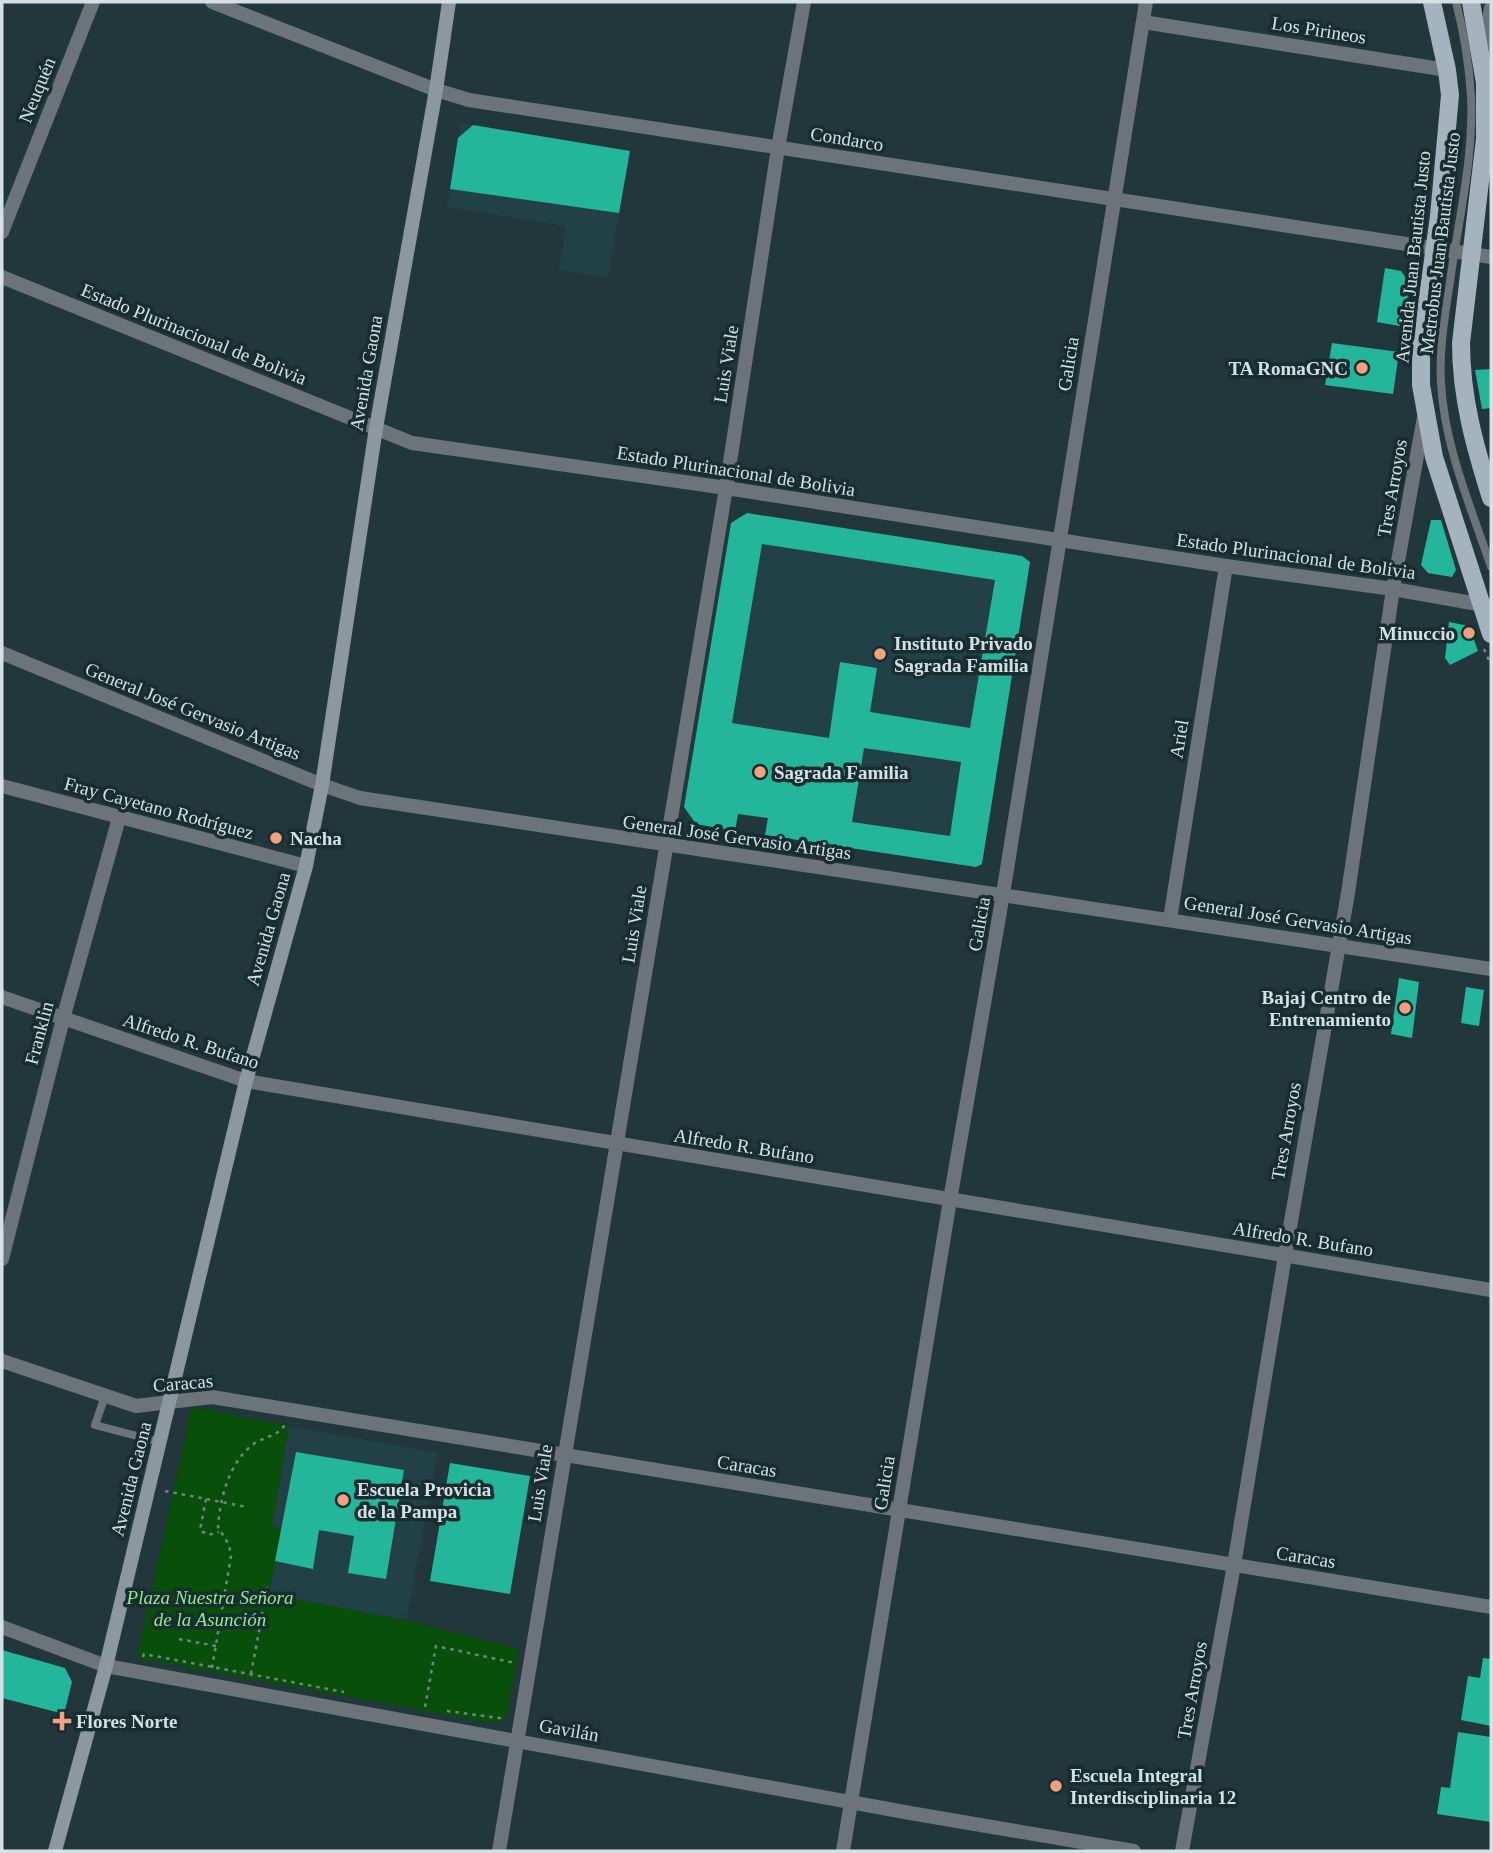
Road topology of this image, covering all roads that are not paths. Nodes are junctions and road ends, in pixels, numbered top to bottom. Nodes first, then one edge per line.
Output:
1 (93, 2) edge
2 (212, 2) edge
3 (449, 2) edge
4 (804, 2) edge
5 (1146, 2) edge
6 (1432, 2) edge
7 (1456, 2) edge
8 (1471, 2) edge
9 (1491, 8) edge
10 (1143, 22) junction
11 (1482, 60) junction
12 (1447, 70) junction
13 (436, 90) junction
14 (778, 148) junction
15 (1114, 199) junction
16 (2, 232) edge
17 (1435, 248) junction
18 (1463, 253) junction
19 (1491, 257) edge
20 (2, 277) edge
21 (1424, 416) junction
22 (376, 428) junction
23 (726, 488) junction
24 (1491, 498) edge
25 (1060, 541) junction
26 (1226, 566) junction
27 (1491, 567) edge
28 (1393, 589) junction
29 (1486, 605) edge
30 (1491, 634) edge
31 (2, 653) edge
32 (2, 786) edge
33 (322, 786) junction
34 (119, 818) junction
35 (666, 846) junction
36 (306, 866) junction
37 (1003, 894) junction
38 (1170, 919) junction
39 (1338, 947) junction
40 (1491, 969) edge
41 (2, 997) edge
42 (62, 1019) junction
43 (246, 1081) junction
44 (617, 1145) junction
45 (950, 1200) junction
46 (1284, 1256) junction
47 (2, 1259) edge
48 (1491, 1290) edge
49 (2, 1361) edge
50 (104, 1396) junction
51 (169, 1404) junction
52 (160, 1442) junction
53 (564, 1456) junction
54 (899, 1510) junction
55 (1234, 1565) junction
56 (1491, 1608) edge
57 (2, 1627) edge
58 (106, 1666) junction
59 (517, 1740) junction
60 (851, 1801) junction
61 (55, 1851) edge
62 (499, 1851) edge
63 (843, 1851) edge
64 (1134, 1851) edge
65 (1182, 1851) edge

1 - 16 street, Neuquén
2 - 13 street, Condarco
3 - 13 main road, Avenida Gaona
4 - 14 street, Luis Viale
5 - 10 street, Galicia
6 - 12 main road, Avenida Juan Bautista Justo
7 - 18 lane, Metrobus Juan Bautista Justo
8 - 11 main road
9 - 11 street
10 - 12 street, Los Pirineos
10 - 15 street, Galicia
11 - 18 main road
12 - 17 main road, Avenida Juan Bautista Justo
13 - 14 street, Condarco
13 - 22 main road, Avenida Gaona
14 - 15 street, Condarco
14 - 23 street, Luis Viale
15 - 17 street, Condarco
15 - 25 street, Galicia
17 - 18 street, Condarco
17 - 21 main road, Avenida Juan Bautista Justo
18 - 19 street, Condarco
18 - 24 main road
18 - 27 lane, Metrobus Juan Bautista Justo
20 - 22 street, Estado Plurinacional de Bolivia
21 - 28 street, Tres Arroyos
21 - 29 main road, Avenida Juan Bautista Justo
22 - 23 street, Estado Plurinacional de Bolivia
22 - 33 main road, Avenida Gaona
23 - 25 street, Estado Plurinacional de Bolivia
23 - 35 street, Luis Viale
25 - 26 street, Estado Plurinacional de Bolivia
25 - 37 street, Galicia
26 - 28 street, Estado Plurinacional de Bolivia
26 - 38 street, Ariel
28 - 29 street, Estado Plurinacional de Bolivia
28 - 39 street, Tres Arroyos
29 - 30 main road, Avenida Juan Bautista Justo
31 - 33 street, General José Gervasio Artigas
32 - 34 street, Fray Cayetano Rodríguez
33 - 35 street, General José Gervasio Artigas
33 - 36 main road, Avenida Gaona
34 - 36 street, Fray Cayetano Rodríguez
34 - 42 street, Franklin
35 - 37 street, General José Gervasio Artigas
35 - 44 street, Luis Viale
36 - 43 main road, Avenida Gaona
37 - 38 street, General José Gervasio Artigas
37 - 45 street, Galicia
38 - 39 street, General José Gervasio Artigas
39 - 40 street, General José Gervasio Artigas
39 - 46 street, Tres Arroyos
41 - 42 street, Alfredo R. Bufano
42 - 43 street, Alfredo R. Bufano
42 - 47 street, Franklin
43 - 44 street, Alfredo R. Bufano
43 - 51 main road, Avenida Gaona
44 - 45 street, Alfredo R. Bufano
44 - 53 street, Luis Viale
45 - 46 street, Alfredo R. Bufano
45 - 54 street, Galicia
46 - 48 street, Alfredo R. Bufano
46 - 55 street, Tres Arroyos
49 - 50 street, Caracas
50 - 51 street, Caracas
50 - 52 lane
51 - 52 main road, Avenida Gaona
51 - 53 street, Caracas
52 - 58 main road, Avenida Gaona
53 - 54 street, Caracas
53 - 59 street, Luis Viale
54 - 55 street, Caracas
54 - 60 street, Galicia
55 - 56 street, Caracas
55 - 65 street, Tres Arroyos
57 - 58 street, Gavilán
58 - 59 street, Gavilán
58 - 61 main road, Avenida Gaona
59 - 60 street, Gavilán
59 - 62 street, Luis Viale
60 - 63 street, Galicia
60 - 64 street, Gavilán

